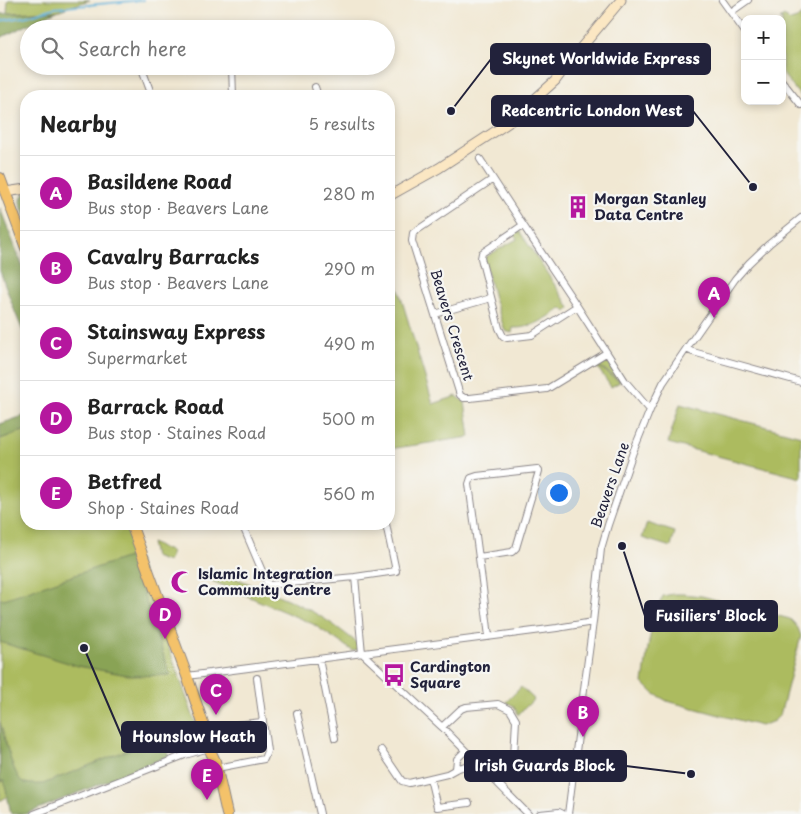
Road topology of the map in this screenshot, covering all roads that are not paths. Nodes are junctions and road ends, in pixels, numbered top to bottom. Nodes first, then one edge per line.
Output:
1 (621, 0) edge
2 (722, 0) edge
3 (748, 0) edge
4 (731, 12) junction
5 (741, 26) edge
6 (144, 75) edge
7 (232, 75) edge
8 (786, 86) edge
9 (150, 90) edge
10 (232, 90) edge
11 (801, 105) edge
12 (480, 159) dead end
13 (0, 178) edge
14 (493, 179) junction
15 (20, 190) edge
16 (5, 192) junction
17 (395, 193) edge
18 (801, 218) edge
19 (523, 225) junction
20 (20, 232) edge
21 (491, 298) junction
22 (577, 306) junction
23 (435, 314) junction
24 (686, 348) junction
25 (606, 353) junction
26 (801, 382) edge
27 (650, 410) junction
28 (133, 530) edge
29 (245, 530) edge
30 (387, 530) edge
31 (479, 557) junction
32 (355, 577) junction
33 (594, 622) junction
34 (489, 637) junction
35 (362, 653) junction
36 (319, 659) junction
37 (187, 676) junction
38 (257, 678) dead end
39 (297, 713) dead end
40 (262, 722) junction
41 (235, 725) dead end
42 (442, 727) junction
43 (335, 738) dead end
44 (208, 748) junction
45 (381, 750) dead end
46 (465, 751) junction
47 (477, 762) junction
48 (217, 768) junction
49 (456, 769) junction
50 (430, 778) junction
51 (495, 781) junction
52 (469, 802) dead end
53 (34, 814) edge
54 (227, 814) edge
55 (320, 814) edge
56 (528, 814) edge
57 (540, 814) edge
58 (567, 814) edge

1 - 17 street
2 - 4 street
3 - 4 street
4 - 5 street
6 - 9 street
7 - 10 street
8 - 11 street
12 - 14 street
13 - 16 main road
14 - 19 street
14 - 23 street, Beavers Crescent
15 - 16 street
16 - 20 main road
18 - 24 street, Beavers Lane
19 - 21 street
19 - 22 street
21 - 22 street
21 - 23 street
22 - 25 street
23 - 25 street, Beavers Crescent
24 - 26 street
24 - 27 street, Beavers Lane
25 - 27 street
27 - 33 street, Beavers Lane
28 - 37 main road
29 - 32 street
30 - 32 street
31 - 31 street
31 - 34 street
32 - 35 street
33 - 34 street
33 - 58 street, Beavers Lane
34 - 35 street
35 - 36 street
35 - 42 street
36 - 37 street
36 - 43 street
37 - 44 main road
38 - 40 street
39 - 55 street
40 - 41 street
40 - 48 street
42 - 46 street
42 - 51 street
44 - 48 main road
44 - 53 street
45 - 50 street
46 - 47 street
46 - 49 street
47 - 49 street
47 - 51 street
48 - 54 main road
49 - 50 street
50 - 52 street
51 - 56 street
57 - 58 street

